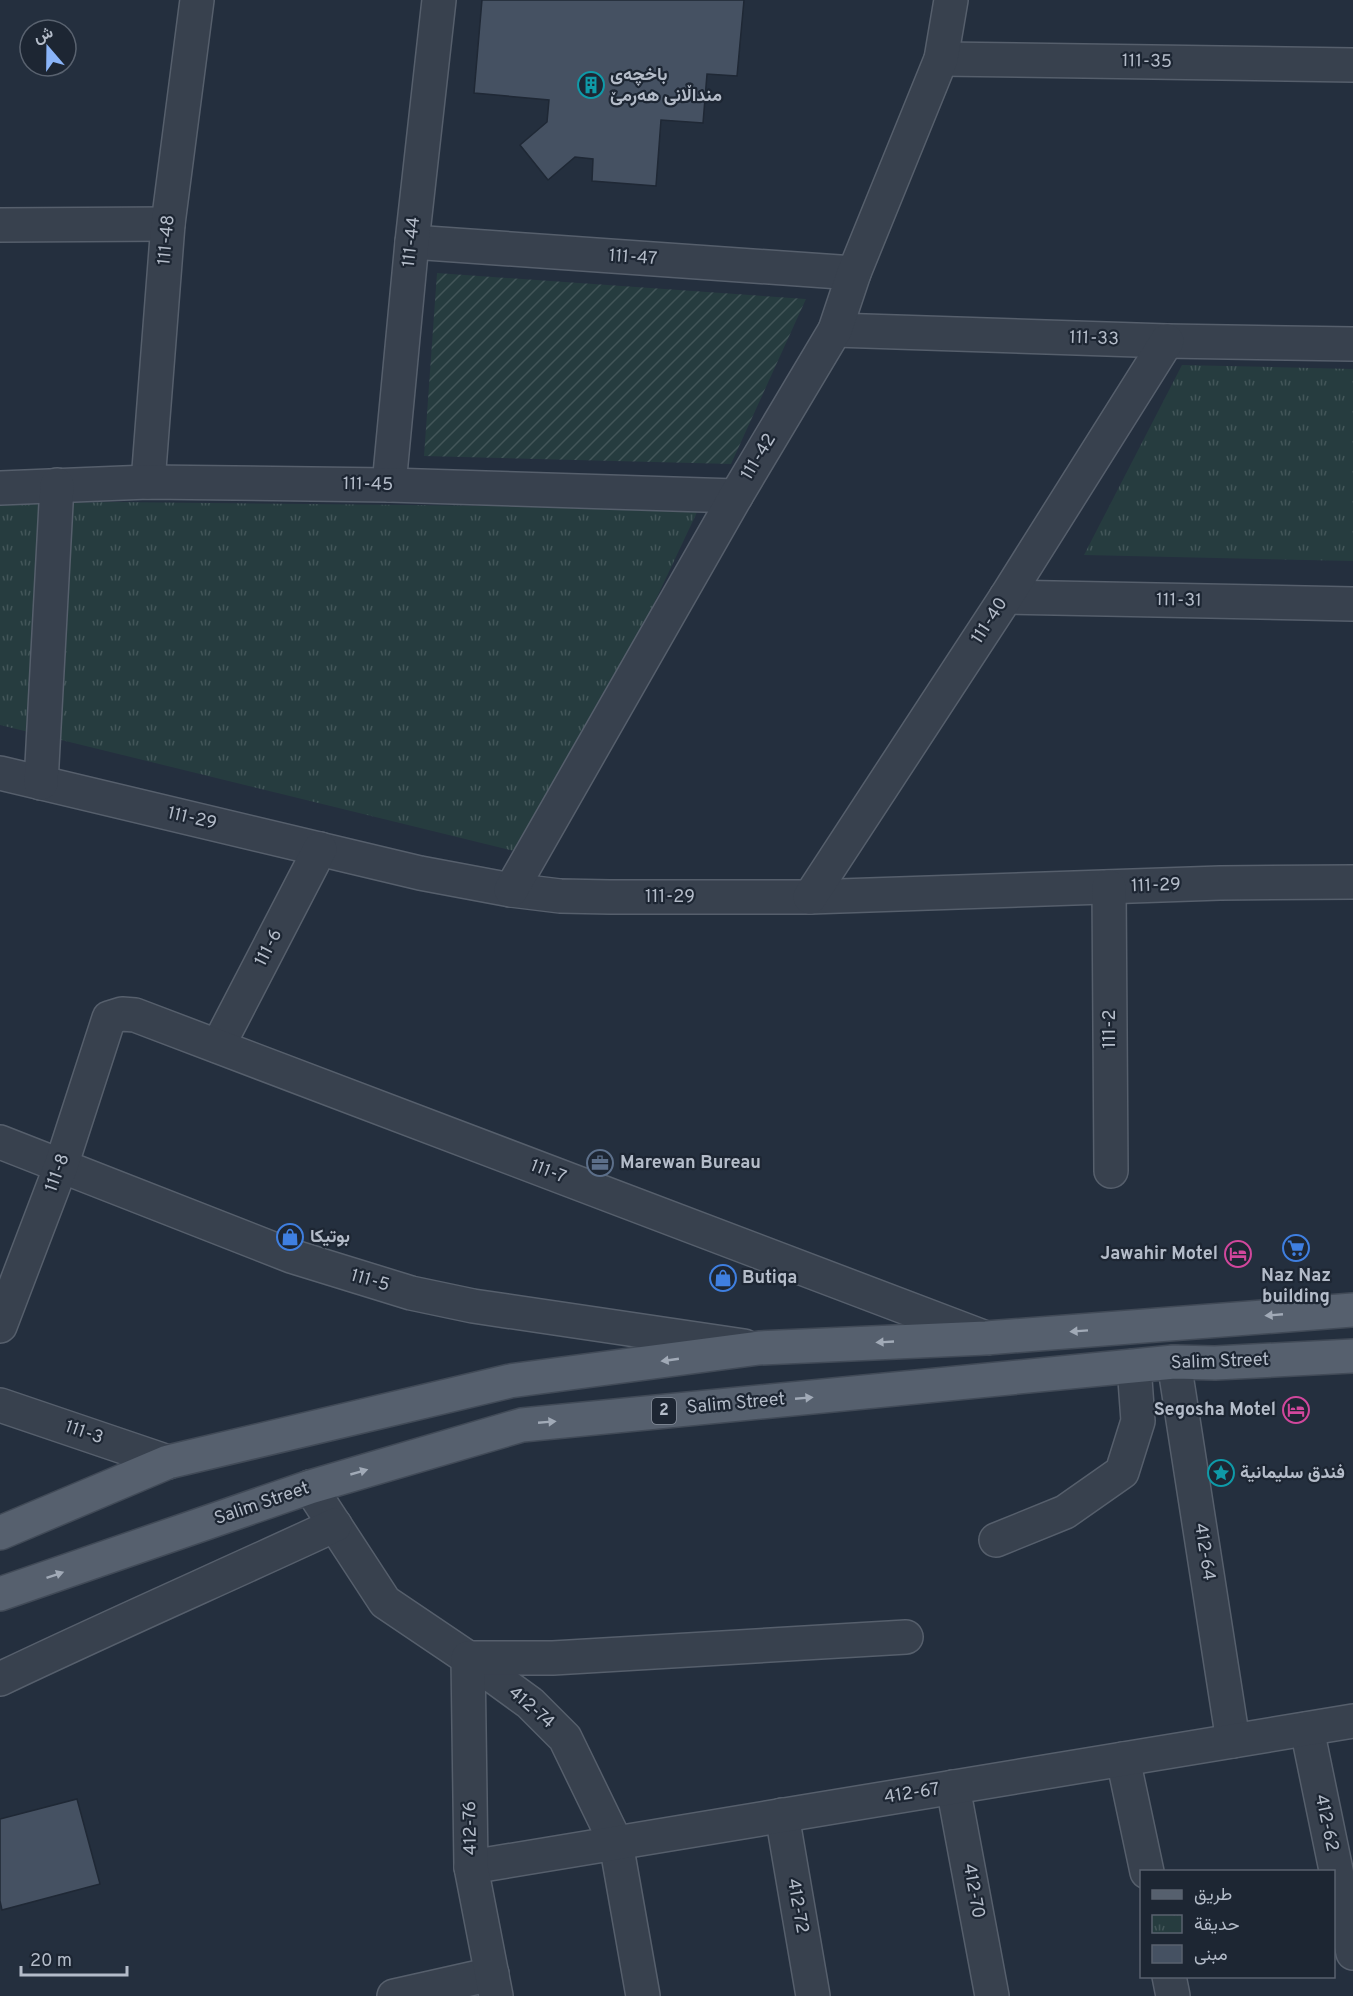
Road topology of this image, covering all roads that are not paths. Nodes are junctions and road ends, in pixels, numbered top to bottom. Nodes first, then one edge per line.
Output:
1 (197, 0) edge
2 (439, 0) edge
3 (951, 0) edge
4 (941, 59) junction
5 (1353, 65) edge
6 (168, 224) junction
7 (0, 225) edge
8 (412, 242) junction
9 (854, 273) junction
10 (835, 330) junction
11 (1167, 341) junction
12 (1353, 344) edge
13 (148, 482) junction
14 (57, 485) junction
15 (389, 485) junction
16 (0, 488) edge
17 (736, 496) junction
18 (1006, 597) junction
19 (1353, 604) edge
20 (0, 773) edge
21 (41, 783) junction
22 (320, 849) junction
23 (1353, 882) edge
24 (1109, 887) junction
25 (511, 890) junction
26 (810, 897) junction
27 (109, 1018) joint
28 (218, 1046) junction
29 (0, 1142) edge
30 (61, 1166) junction
31 (1111, 1170) dead end
32 (1353, 1310) edge
33 (0, 1326) edge
34 (986, 1338) junction
35 (759, 1348) junction
36 (1353, 1356) edge
37 (1174, 1362) junction
38 (1134, 1366) junction
39 (0, 1405) edge
40 (168, 1462) junction
41 (310, 1487) junction
42 (335, 1525) junction
43 (0, 1533) edge
44 (996, 1540) dead end
45 (0, 1594) edge
46 (906, 1637) dead end
47 (468, 1658) junction
48 (0, 1679) edge
49 (1353, 1721) edge
50 (1307, 1729) junction
51 (1233, 1741) junction
52 (1124, 1759) junction
53 (953, 1787) junction
54 (782, 1815) junction
55 (616, 1843) junction
56 (471, 1867) junction
57 (1147, 1870) edge
58 (1353, 1953) edge
59 (1169, 1978) edge
60 (494, 1985) edge
61 (394, 1996) edge
62 (643, 1996) edge
63 (813, 1996) edge
64 (992, 1996) edge
65 (1173, 1996) edge

1 - 6 street, 111-48
2 - 8 street, 111-44
3 - 4 street, 111-42
4 - 5 street, 111-35
4 - 9 street, 111-42
6 - 7 street
6 - 13 street, 111-48
8 - 9 street, 111-47
8 - 15 street, 111-44
9 - 10 street, 111-42
10 - 11 street, 111-33
10 - 17 street, 111-42
11 - 12 street, 111-33
11 - 18 street, 111-40
13 - 14 street, 111-45
13 - 15 street, 111-45
14 - 16 street, 111-45
14 - 21 street
15 - 17 street, 111-45
17 - 25 street, 111-42
18 - 19 street, 111-31
18 - 26 street, 111-40
20 - 21 street, 111-29
21 - 22 street, 111-29
22 - 25 street, 111-29
22 - 28 street, 111-6
23 - 24 street, 111-29
24 - 26 street, 111-29
24 - 31 street, 111-2
25 - 26 street, 111-29
27 - 28 street, 111-7
27 - 30 street, 111-8
28 - 34 street, 111-7
29 - 30 street, 111-5
30 - 33 street, 111-8
30 - 35 street, 111-5
32 -> 34 main road
34 -> 35 main road
35 -> 40 main road
36 - 37 main road, Salim Street / 2
37 - 38 main road, Salim Street / 2
37 - 51 street, 412-64
41 -> 38 main road, Salim Street / 2
38 - 44 street
39 - 40 street, 111-3
40 - 43 main road
41 - 42 street, 412-74
45 -> 41 main road, Salim Street / 2
42 - 47 street, 412-74
42 - 48 street
46 - 47 street
47 - 55 street, 412-74
47 - 56 street, 412-76
49 - 50 street, 412-67
50 - 51 street, 412-67
50 - 58 street, 412-62
51 - 52 street, 412-67
52 - 53 street, 412-67
52 - 57 street
53 - 54 street, 412-67
53 - 64 street, 412-70
54 - 55 street, 412-67
54 - 63 street, 412-72
55 - 56 street, 412-67
55 - 62 street, 412-74
56 - 60 street, 412-76
59 - 65 street
60 - 61 street

